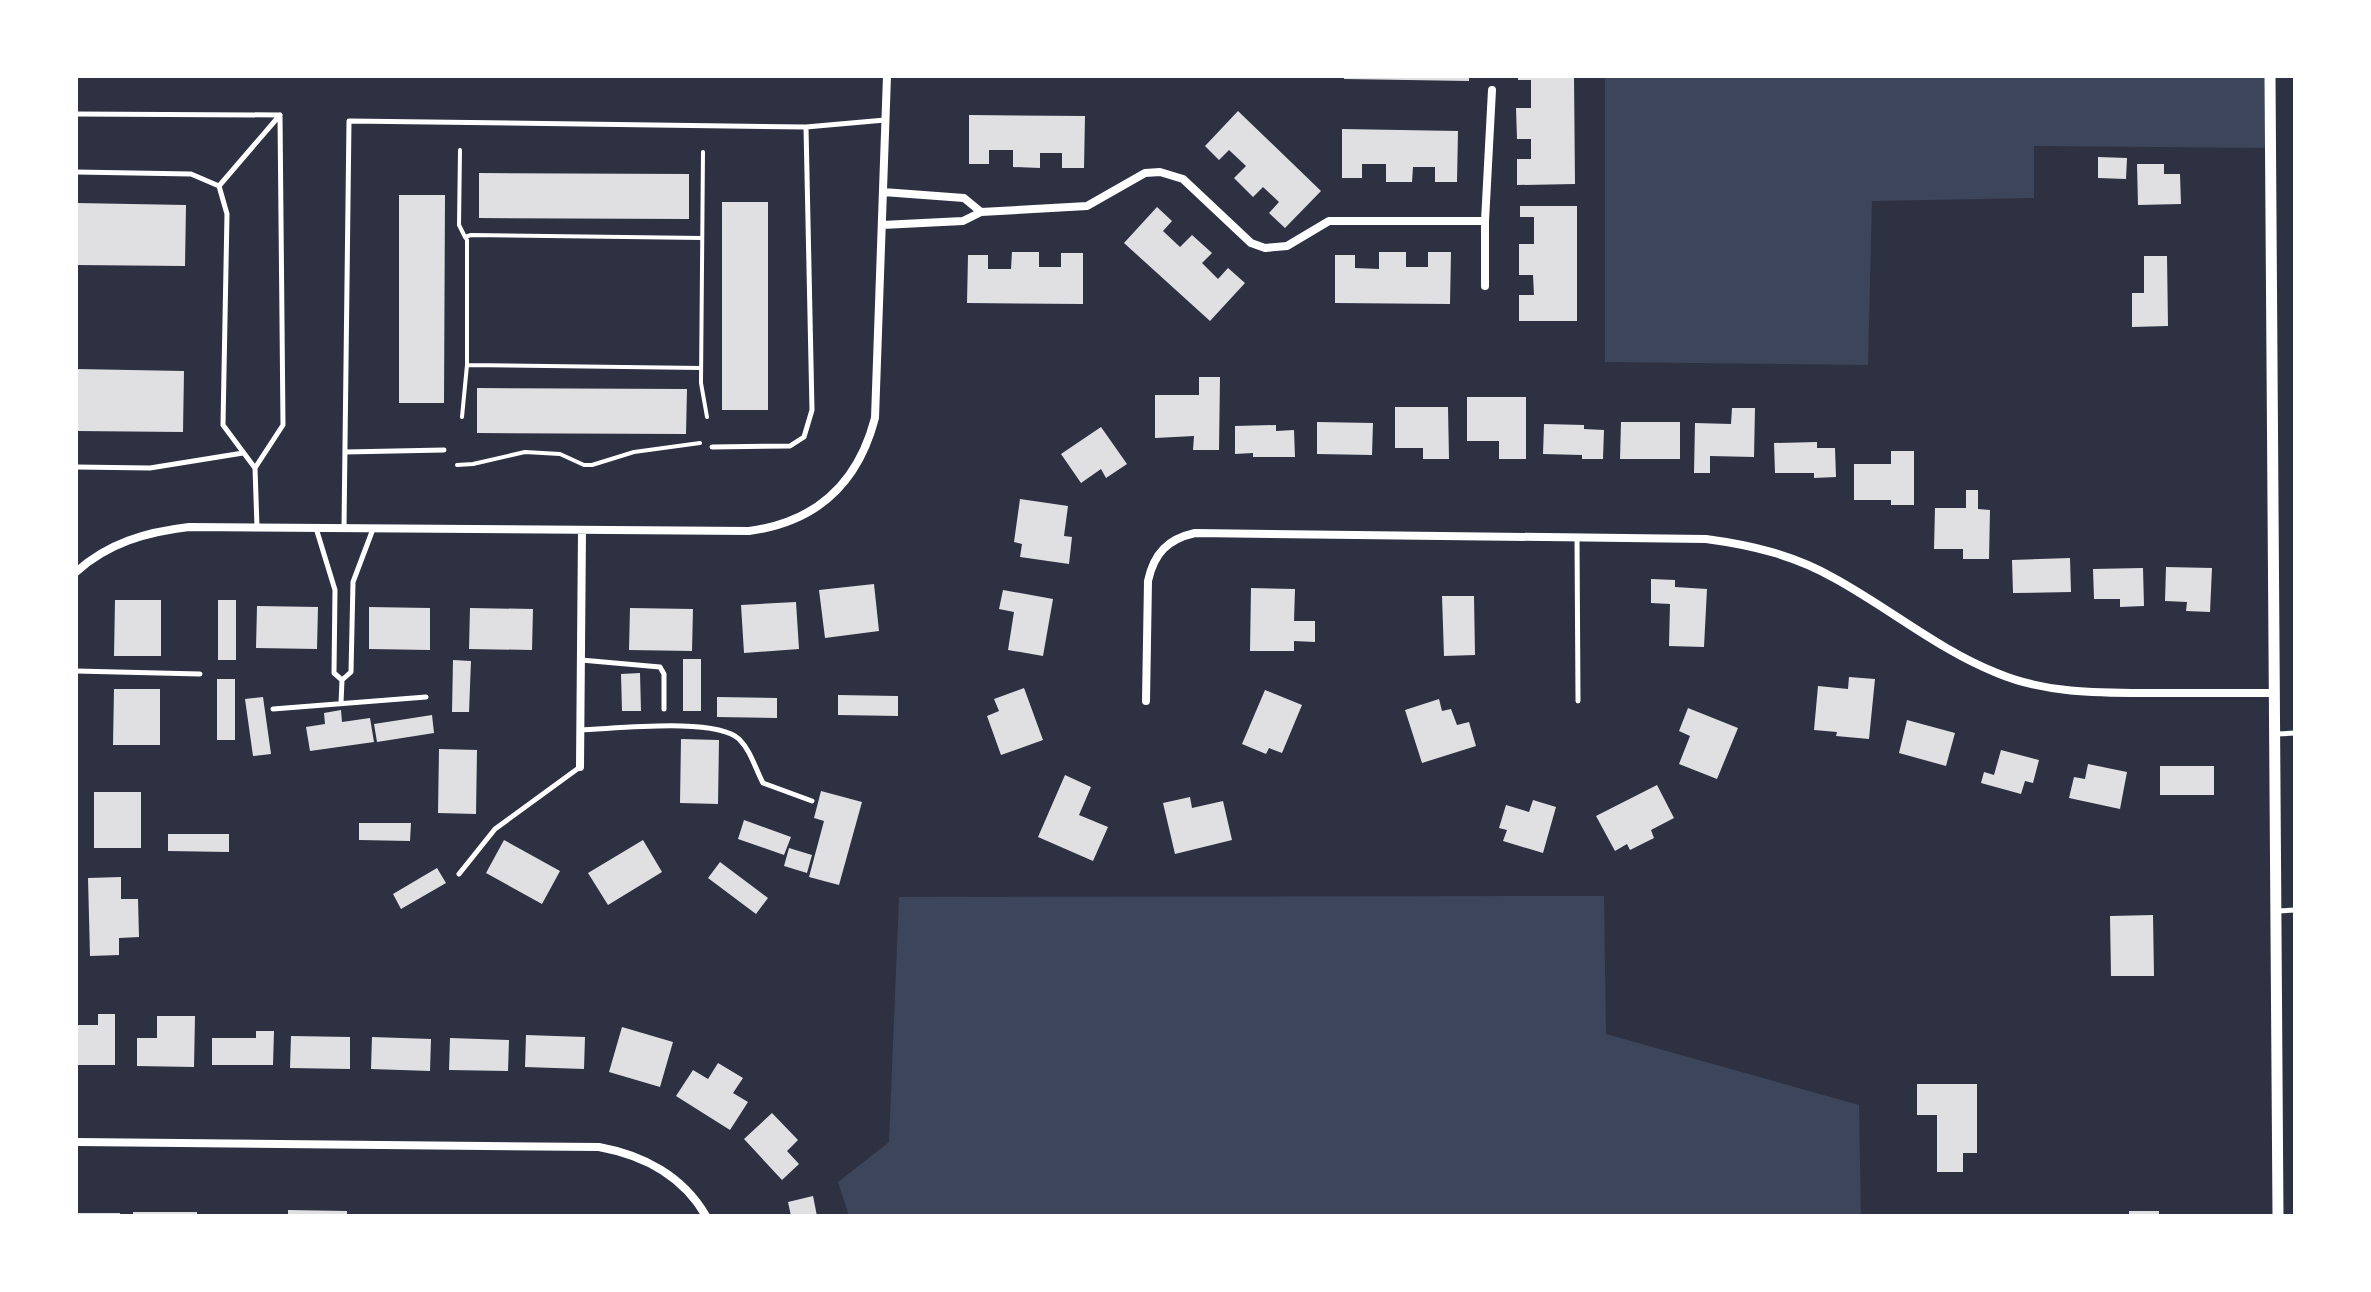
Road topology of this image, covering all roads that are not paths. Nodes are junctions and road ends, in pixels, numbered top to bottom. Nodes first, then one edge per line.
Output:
1 (887, 76) edge
2 (2270, 76) edge
3 (1492, 90) dead end
4 (76, 114) edge
5 (280, 115) junction
6 (886, 120) junction
7 (806, 127) junction
8 (76, 172) edge
9 (219, 186) junction
10 (883, 192) junction
11 (981, 212) junction
12 (1485, 221) junction
13 (882, 225) junction
14 (1485, 286) dead end
15 (712, 447) dead end
16 (444, 450) dead end
17 (345, 452) junction
18 (243, 453) junction
19 (76, 467) edge
20 (255, 468) junction
21 (257, 528) junction
22 (316, 528) junction
23 (344, 529) junction
24 (373, 529) junction
25 (582, 531) junction
26 (1577, 537) junction
27 (76, 572) edge
28 (580, 660) junction
29 (76, 671) edge
30 (200, 674) dead end
31 (342, 680) junction
32 (2275, 693) junction
33 (426, 697) dead end
34 (1146, 701) dead end
35 (1578, 701) dead end
36 (341, 703) junction
37 (273, 709) dead end
38 (664, 709) dead end
39 (579, 730) junction
40 (2295, 733) edge
41 (2276, 734) junction
42 (580, 767) joint
43 (812, 801) dead end
44 (459, 874) dead end
45 (2295, 910) edge
46 (2277, 911) junction
47 (76, 1142) edge
48 (706, 1216) edge
49 (2278, 1216) edge

1 - 6 street
2 - 32 street
3 - 12 street
4 - 5 lane
5 - 9 lane
5 - 20 lane
6 - 7 lane
6 - 10 street
7 - 15 lane
7 - 17 lane
8 - 9 lane
9 - 18 lane
10 - 11 street
10 - 13 street
11 - 12 street
11 - 13 street
12 - 14 street
13 - 25 street
16 - 17 lane
17 - 23 lane
18 - 19 lane
18 - 20 lane
20 - 21 lane
21 - 22 street
21 - 27 street
22 - 23 street
22 - 31 lane
23 - 24 street
24 - 25 street
24 - 31 lane
25 - 28 street
26 - 32 street
26 - 34 street
26 - 35 lane
28 - 38 lane
28 - 39 street
29 - 30 lane
31 - 36 lane
32 - 41 street
33 - 36 lane
36 - 37 lane
39 - 42 street
39 - 43 lane
40 - 41 lane
41 - 46 street
42 - 44 lane
45 - 46 lane
46 - 49 street
47 - 48 street

